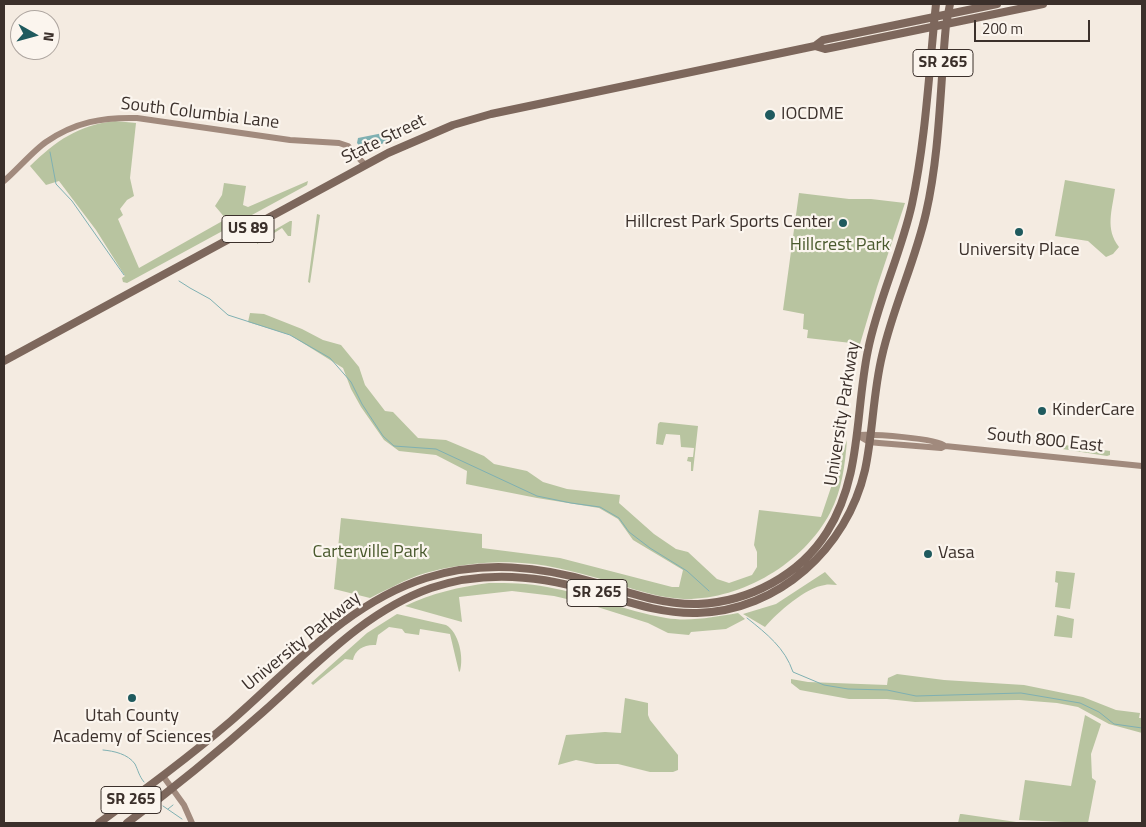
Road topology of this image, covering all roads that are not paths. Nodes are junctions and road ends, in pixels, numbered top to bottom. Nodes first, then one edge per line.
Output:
1 (936, 4) edge
2 (950, 4) edge
3 (997, 4) edge
4 (1042, 4) edge
5 (948, 13) junction
6 (935, 16) junction
7 (946, 25) junction
8 (933, 27) junction
9 (815, 46) junction
10 (365, 165) junction
11 (4, 182) edge
12 (4, 361) edge
13 (857, 435) junction
14 (870, 438) junction
15 (1142, 466) edge
16 (163, 776) junction
17 (172, 789) junction
18 (99, 823) edge
19 (127, 823) edge
20 (192, 823) edge

1 - 6 main road, University Parkway / SR 265
2 - 5 main road, University Parkway / SR 265
3 - 5 main road, State Street / US 89
4 - 7 main road, State Street / US 89
5 - 6 main road, State Street / US 89
5 - 7 main road, University Parkway / SR 265
6 - 8 main road, University Parkway / SR 265
6 - 9 main road, State Street / US 89
7 - 8 main road, State Street / US 89
7 - 14 main road, University Parkway / SR 265
8 - 9 main road, State Street / US 89
8 - 13 main road, University Parkway / SR 265
9 - 10 main road, State Street / US 89
10 - 11 main road, South Columbia Lane
10 - 12 main road, State Street / US 89
13 - 14 main road, South 800 East
13 - 16 main road, University Parkway / SR 265
14 - 15 main road, South 800 East
14 - 17 main road, University Parkway / SR 265
16 - 17 main road
16 - 18 main road, University Parkway / SR 265
17 - 19 main road, University Parkway / SR 265
17 - 20 main road

